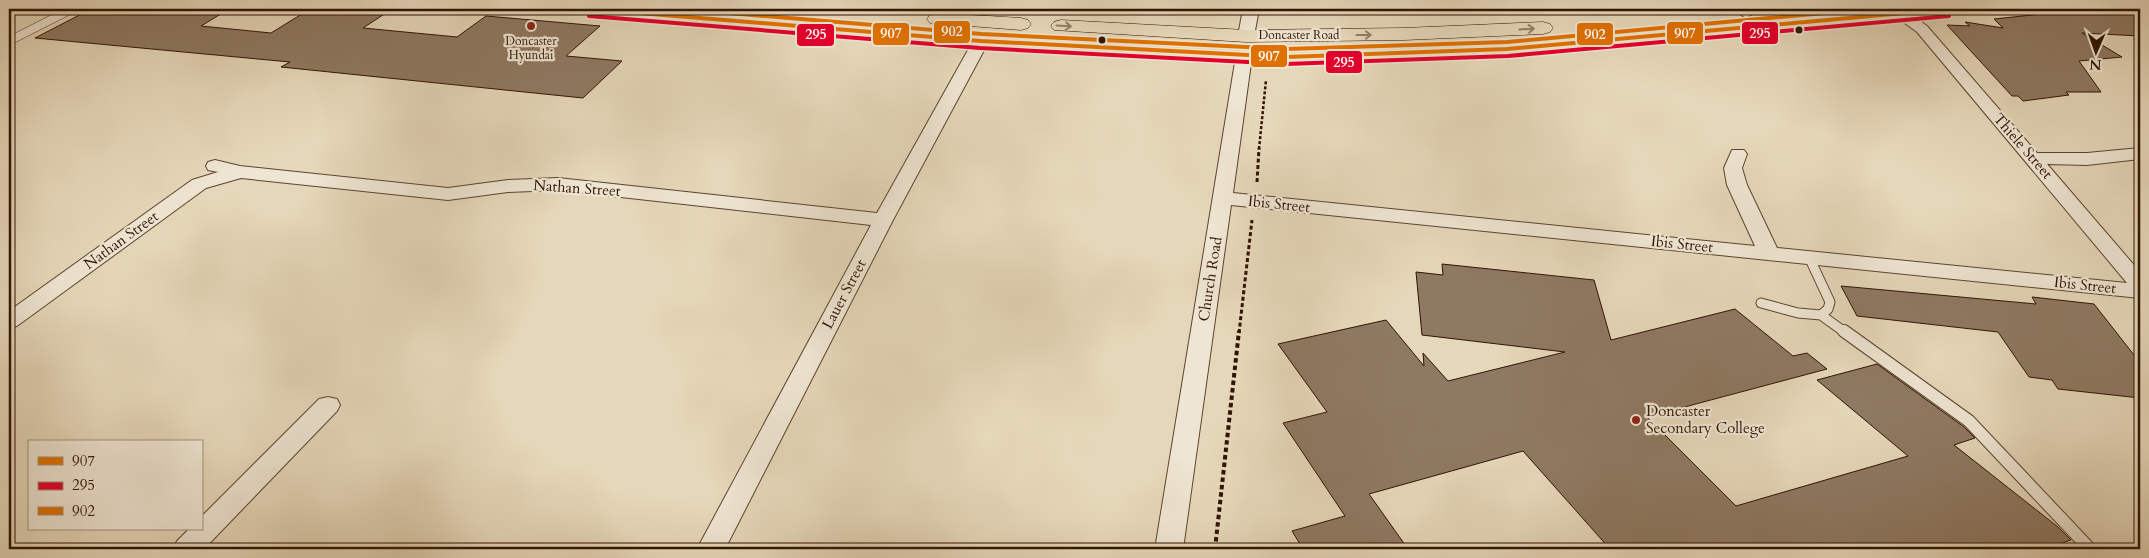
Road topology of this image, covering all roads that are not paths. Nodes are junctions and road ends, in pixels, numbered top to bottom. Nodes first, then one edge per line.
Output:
1 (12, 9) edge
2 (72, 9) edge
3 (590, 9) edge
4 (806, 9) edge
5 (1251, 9) edge
6 (1793, 9) edge
7 (1948, 9) edge
8 (9, 10) edge
9 (1743, 11) edge
10 (1900, 13) junction
11 (936, 14) edge
12 (757, 16) edge
13 (9, 41) edge
14 (981, 41) junction
15 (1245, 46) junction
16 (2140, 153) edge
17 (1738, 154) dead end
18 (2033, 158) junction
19 (215, 166) dead end
20 (240, 172) junction
21 (1223, 198) junction
22 (883, 220) junction
23 (1769, 253) junction
24 (1809, 257) junction
25 (2140, 285) edge
26 (2140, 291) edge
27 (1761, 303) dead end
28 (1821, 315) junction
29 (9, 321) edge
30 (328, 405) dead end
31 (187, 549) edge
32 (711, 549) edge
33 (1169, 549) edge
34 (2090, 549) edge

1 - 8 lane
2 - 13 lane
3 - 12 main road, Doncaster Road
4 - 11 main road, Doncaster Road
5 - 15 street, Church Road
6 - 9 main road, Doncaster Road
7 - 10 main road, Doncaster Road
15 -> 9 main road, Doncaster Road
10 - 15 main road, Doncaster Road
10 - 18 street, Thiele Street
11 -> 15 main road, Doncaster Road
12 - 14 main road, Doncaster Road
14 - 15 main road, Doncaster Road
14 - 22 street, Lauer Street
15 - 21 street, Church Road
16 - 18 street
17 - 23 street
18 - 25 street, Thiele Street
19 - 20 street, Nathan Street
20 - 22 street, Nathan Street
20 - 29 street, Nathan Street
21 - 23 street, Ibis Street
21 - 33 street, Church Road
22 - 32 street, Lauer Street
23 - 24 street, Ibis Street
24 - 26 street, Ibis Street
24 - 28 lane
27 - 28 lane
28 - 34 lane
30 - 31 street

